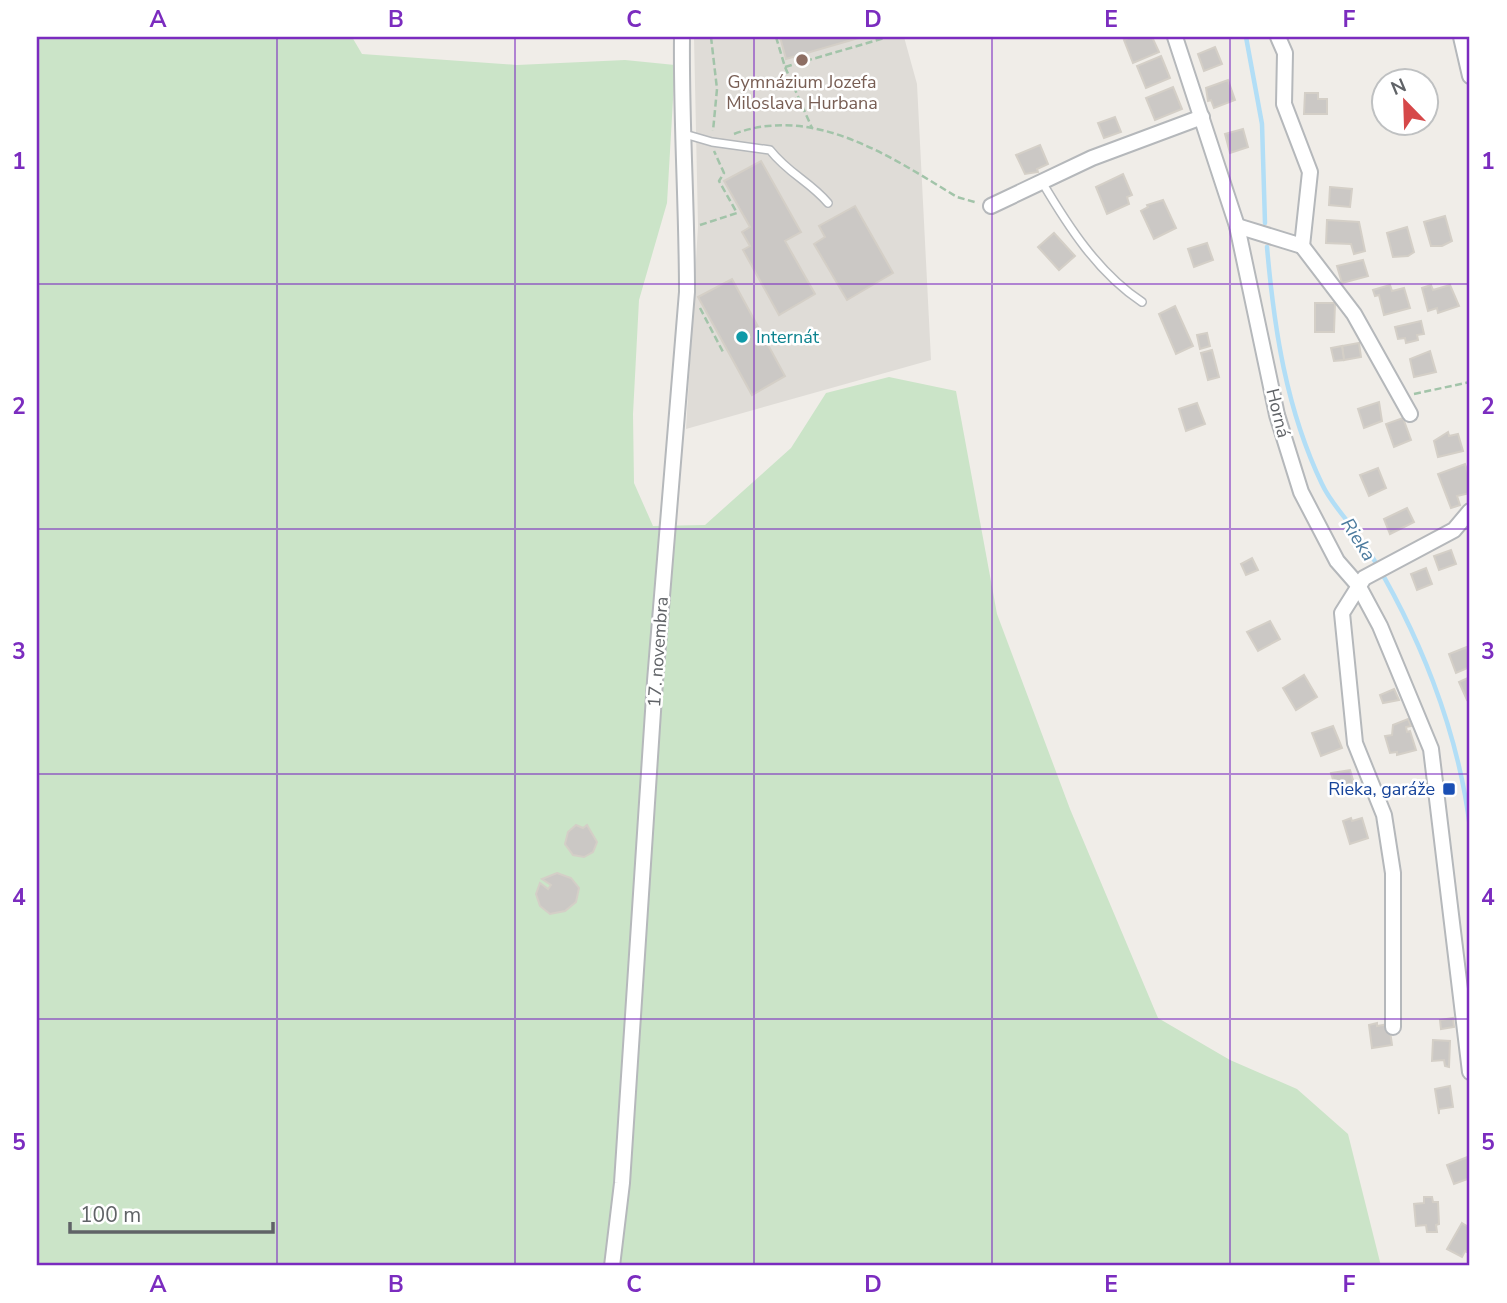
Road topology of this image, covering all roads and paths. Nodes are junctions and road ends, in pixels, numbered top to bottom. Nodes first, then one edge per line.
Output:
1 (682, 37) edge
2 (711, 37) edge
3 (776, 37) edge
4 (888, 37) edge
5 (1175, 37) edge
6 (1278, 37) edge
7 (1461, 37) edge
8 (785, 67) junction
9 (1470, 75) edge
10 (1202, 117) junction
11 (813, 129) junction
12 (681, 133) junction
13 (712, 142) junction
14 (1042, 182) junction
15 (828, 203) dead end
16 (991, 206) joint
17 (1237, 226) junction
18 (687, 228) junction
19 (1302, 246) junction
20 (687, 292) junction
21 (1142, 302) dead end
22 (723, 352) dead end
23 (1470, 382) edge
24 (1401, 397) junction
25 (1410, 414) dead end
26 (1470, 511) edge
27 (1361, 582) junction
28 (1393, 1027) dead end
29 (1470, 1072) edge
30 (612, 1266) edge

1 - 12 street, 17. novembra
2 - 13 path
3 - 8 path
4 - 8 path
5 - 10 street, Horná
6 - 19 street
7 - 9 street
8 - 11 path
10 - 14 street
10 - 17 street, Horná
11 - 13 path
11 - 16 path
12 - 13 lane
12 - 18 street, 17. novembra
13 - 15 lane
13 - 18 path
14 - 16 street
14 - 21 lane
17 - 19 street
17 - 27 street, Horná
18 - 20 street, 17. novembra
19 - 24 street
20 - 22 path
20 - 30 street, 17. novembra
23 - 24 path
24 - 25 street
26 - 27 street
27 - 28 street
27 - 29 street, Horná

